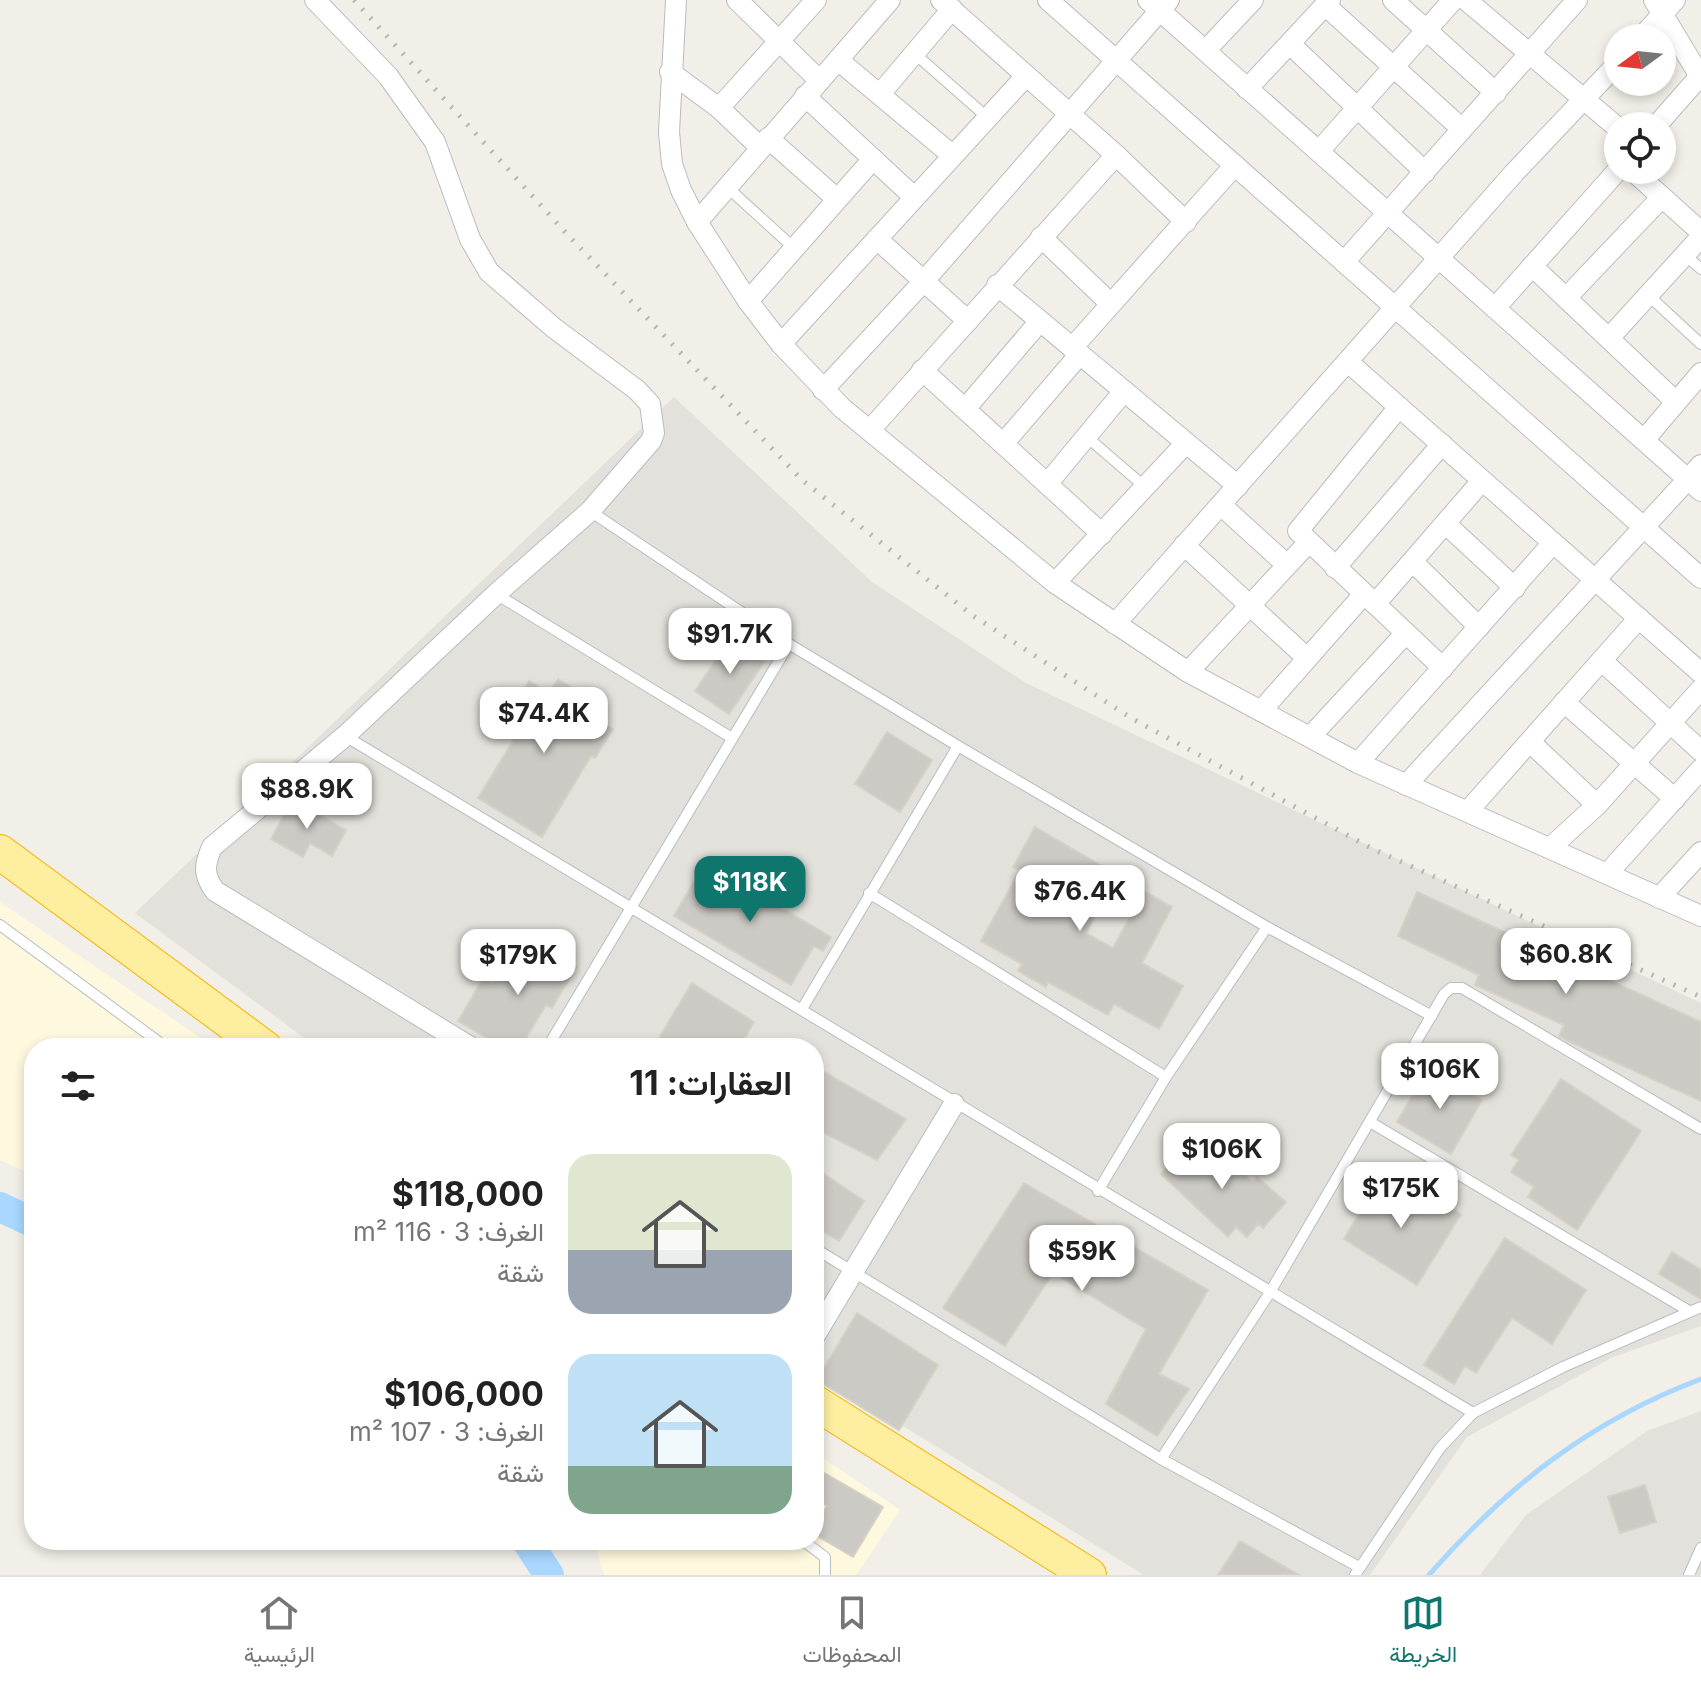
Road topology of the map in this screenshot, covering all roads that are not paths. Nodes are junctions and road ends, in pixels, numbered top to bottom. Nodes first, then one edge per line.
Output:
1 (315, 0) edge
2 (676, 0) edge
3 (737, 0) edge
4 (816, 0) edge
5 (890, 0) edge
6 (1048, 0) edge
7 (1253, 0) edge
8 (1393, 0) edge
9 (1453, 0) edge
10 (1466, 0) edge
11 (1328, 2) edge
12 (1159, 3) edge
13 (1567, 3) edge
14 (946, 5) edge
15 (1664, 5) edge
16 (1651, 24) edge
17 (1427, 30) junction
18 (782, 41) junction
19 (1290, 44) junction
20 (1206, 50) junction
21 (914, 53) junction
22 (1529, 53) junction
23 (838, 60) junction
24 (1117, 60) junction
25 (1393, 67) junction
26 (670, 72) junction
27 (1026, 76) junction
28 (1700, 77) edge
29 (1604, 78) edge
30 (819, 80) junction
31 (1247, 89) junction
32 (1496, 93) junction
33 (880, 94) junction
34 (805, 96) junction
35 (1584, 100) junction
36 (1357, 107) junction
37 (719, 108) junction
38 (1669, 112) edge
39 (1068, 113) junction
40 (1604, 116) edge
41 (988, 118) junction
42 (1462, 129) junction
43 (764, 142) junction
44 (1319, 151) junction
45 (952, 155) junction
46 (1116, 155) junction
47 (873, 159) junction
48 (1235, 165) junction
49 (1425, 172) junction
50 (1605, 184) edge
51 (1648, 184) edge
52 (727, 187) junction
53 (914, 197) junction
54 (1662, 197) junction
55 (837, 199) junction
56 (1390, 214) junction
57 (697, 222) junction
58 (1186, 222) junction
59 (1701, 234) edge
60 (1041, 237) junction
61 (877, 239) junction
62 (794, 248) junction
63 (1685, 255) junction
64 (1440, 259) junction
65 (1344, 262) junction
66 (1532, 266) junction
67 (1701, 269) edge
68 (924, 281) junction
69 (997, 285) junction
70 (1648, 295) junction
71 (1566, 298) junction
72 (748, 301) junction
73 (1111, 304) junction
74 (1394, 307) junction
75 (1495, 308) junction
76 (968, 321) junction
77 (1040, 321) junction
78 (1610, 337) junction
79 (781, 344) junction
80 (1701, 344) edge
81 (1076, 351) junction
82 (1348, 362) junction
83 (922, 370) junction
84 (1701, 373) edge
85 (823, 390) junction
86 (1124, 391) junction
87 (1675, 401) junction
88 (1399, 407) junction
89 (965, 409) junction
90 (870, 430) junction
91 (1087, 437) junction
92 (1644, 440) junction
93 (1186, 443) junction
94 (1003, 444) junction
95 (1442, 444) junction
96 (1697, 478) edge
97 (1481, 482) junction
98 (1047, 484) junction
99 (1238, 486) junction
100 (1145, 487) junction
101 (1221, 505) junction
102 (590, 511) junction
103 (1447, 525) junction
104 (1646, 529) junction
105 (1102, 534) junction
106 (1308, 543) junction
107 (1552, 544) junction
108 (1184, 545) junction
109 (1413, 562) junction
110 (1287, 565) junction
111 (1335, 568) junction
112 (1701, 578) edge
113 (1596, 581) junction
114 (1055, 583) junction
115 (1515, 588) junction
116 (496, 594) junction
117 (1369, 599) junction
118 (1250, 605) junction
119 (1639, 618) junction
120 (1115, 624) junction
121 (1479, 627) junction
122 (1406, 633) junction
123 (789, 644) junction
124 (1307, 658) junction
125 (1602, 661) junction
126 (1443, 668) junction
127 (1188, 672) junction
128 (1701, 673) edge
129 (1701, 689) edge
130 (1564, 702) junction
131 (1261, 711) junction
132 (1672, 723) junction
133 (345, 736) junction
134 (1310, 737) junction
135 (732, 738) junction
136 (1530, 742) junction
137 (958, 746) junction
138 (1701, 751) edge
139 (1358, 763) junction
140 (1633, 765) junction
141 (1701, 769) edge
142 (1406, 785) junction
143 (1675, 799) junction
144 (1597, 805) junction
145 (1468, 811) junction
146 (1550, 848) junction
147 (0, 852) edge
148 (1701, 852) edge
149 (1608, 873) junction
150 (0, 876) edge
151 (869, 893) junction
152 (1659, 898) junction
153 (632, 909) junction
154 (1701, 916) edge
155 (0, 925) edge
156 (1267, 927) junction
157 (802, 1009) junction
158 (1432, 1016) junction
159 (153, 1038) edge
160 (221, 1038) edge
161 (251, 1038) edge
162 (456, 1038) edge
163 (553, 1038) edge
164 (1166, 1077) junction
165 (954, 1104) junction
166 (1370, 1122) junction
167 (1701, 1129) edge
168 (1098, 1191) junction
169 (824, 1254) edge
170 (853, 1270) junction
171 (1269, 1294) junction
172 (1701, 1307) edge
173 (1689, 1311) junction
174 (824, 1320) edge
175 (824, 1409) edge
176 (1473, 1413) junction
177 (824, 1426) edge
178 (1161, 1459) junction
179 (910, 1473) junction
180 (1701, 1548) edge
181 (816, 1550) edge
182 (1357, 1571) edge
183 (825, 1575) edge
184 (1048, 1575) edge
185 (1089, 1575) edge
186 (1689, 1575) edge

1 - 102 street
2 - 26 street
3 - 18 street
4 - 18 street
5 - 23 street
6 - 24 street
7 - 20 street
8 - 17 street
9 - 17 street
10 - 22 street
11 - 19 street
11 - 25 street
12 - 20 street
12 - 24 street
13 - 22 street
14 - 21 street
14 - 27 street
15 - 16 street
15 - 28 street
17 - 25 street
17 - 32 street
18 - 30 street
18 - 37 street
19 - 31 street
19 - 36 street
20 - 31 street
21 - 33 street
21 - 41 lane
22 - 32 street
22 - 35 street
23 - 30 street
23 - 33 street
24 - 39 street
24 - 48 street
25 - 36 street
25 - 42 street
26 - 37 street
26 - 57 street
27 - 39 street
27 - 41 street
28 - 38 street
29 - 35 street
30 - 34 street
31 - 44 street
32 - 42 street
33 - 45 street
34 - 43 street
34 - 47 street
35 - 40 street
35 - 64 street
36 - 44 street
36 - 49 street
37 - 43 street
39 - 46 street
39 - 68 street
41 - 45 street
42 - 49 street
43 - 52 street
43 - 55 street
44 - 56 street
45 - 53 street
46 - 58 street
46 - 60 street
47 - 53 street
47 - 55 street
48 - 58 street
48 - 65 street
49 - 56 street
50 - 66 street
51 - 54 street
52 - 57 street
52 - 62 lane
53 - 61 street
54 - 59 street
54 - 71 street
55 - 62 street
56 - 64 street
56 - 65 street
57 - 72 street
58 - 73 street
59 - 63 street
60 - 69 street
60 - 73 street
61 - 68 street
61 - 79 street
62 - 72 street
63 - 67 lane
63 - 70 street
64 - 74 street
64 - 75 street
65 - 74 street
66 - 71 street
66 - 75 street
68 - 76 street
68 - 85 street
69 - 76 street
69 - 77 street
70 - 78 street
70 - 80 lane
71 - 78 street
72 - 79 street
73 - 81 street
74 - 82 street
74 - 104 street
75 - 92 street
76 - 83 street
77 - 81 street
77 - 89 street
78 - 87 street
79 - 85 street
81 - 86 street
81 - 94 street
82 - 88 street
82 - 99 street
83 - 89 street
83 - 90 street
84 - 87 street
85 - 90 street
86 - 91 street
86 - 93 street
87 - 92 street
88 - 95 street
88 - 106 street
89 - 94 street
90 - 114 street
91 - 98 street
91 - 100 lane
92 - 96 street
93 - 99 street
93 - 100 street
94 - 98 street
95 - 97 street
95 - 111 street
96 - 104 street
97 - 103 street
97 - 107 street
98 - 105 street
99 - 101 street
100 - 105 street
101 - 108 street
101 - 110 street
102 - 116 street
102 - 123 lane
103 - 109 street
103 - 115 street
104 - 112 street
104 - 113 street
105 - 114 street
106 - 110 street
106 - 111 street
107 - 113 street
107 - 115 street
108 - 118 street
108 - 120 street
109 - 117 street
109 - 121 street
110 - 118 street
111 - 117 street
113 - 119 street
113 - 142 street
114 - 120 street
115 - 121 street
116 - 133 street
116 - 135 lane
117 - 122 street
117 - 124 street
118 - 124 street
118 - 127 street
119 - 125 street
119 - 128 street
120 - 127 street
121 - 126 street
122 - 126 street
122 - 134 street
123 - 135 lane
123 - 137 lane
124 - 131 street
125 - 130 street
125 - 132 street
126 - 139 street
127 - 131 street
129 - 132 street
130 - 136 street
130 - 140 street
131 - 134 street
132 - 138 street
132 - 140 street
133 - 153 lane
133 - 162 street
134 - 139 street
135 - 153 lane
136 - 144 street
136 - 145 street
137 - 151 lane
137 - 156 lane
139 - 142 street
140 - 143 street
140 - 144 street
141 - 143 street
142 - 145 street
143 - 149 street
144 - 146 street
145 - 146 street
146 - 149 street
147 - 161 highway
148 - 152 street
149 - 152 street
150 - 160 highway
151 - 157 lane
151 - 164 lane
152 - 154 street
153 - 157 lane
153 - 163 lane
155 - 159 lane
156 - 158 lane
156 - 164 lane
157 - 165 lane
158 - 166 lane
158 - 167 lane
164 - 168 lane
165 - 168 lane
165 - 170 street
166 - 171 lane
166 - 173 lane
168 - 171 lane
169 - 170 lane
170 - 174 street
170 - 178 lane
171 - 176 lane
171 - 178 lane
172 - 173 lane
173 - 176 lane
175 - 179 highway
176 - 182 lane
177 - 179 highway
178 - 182 lane
179 - 184 highway
179 - 185 highway
180 - 186 lane
181 - 183 lane

